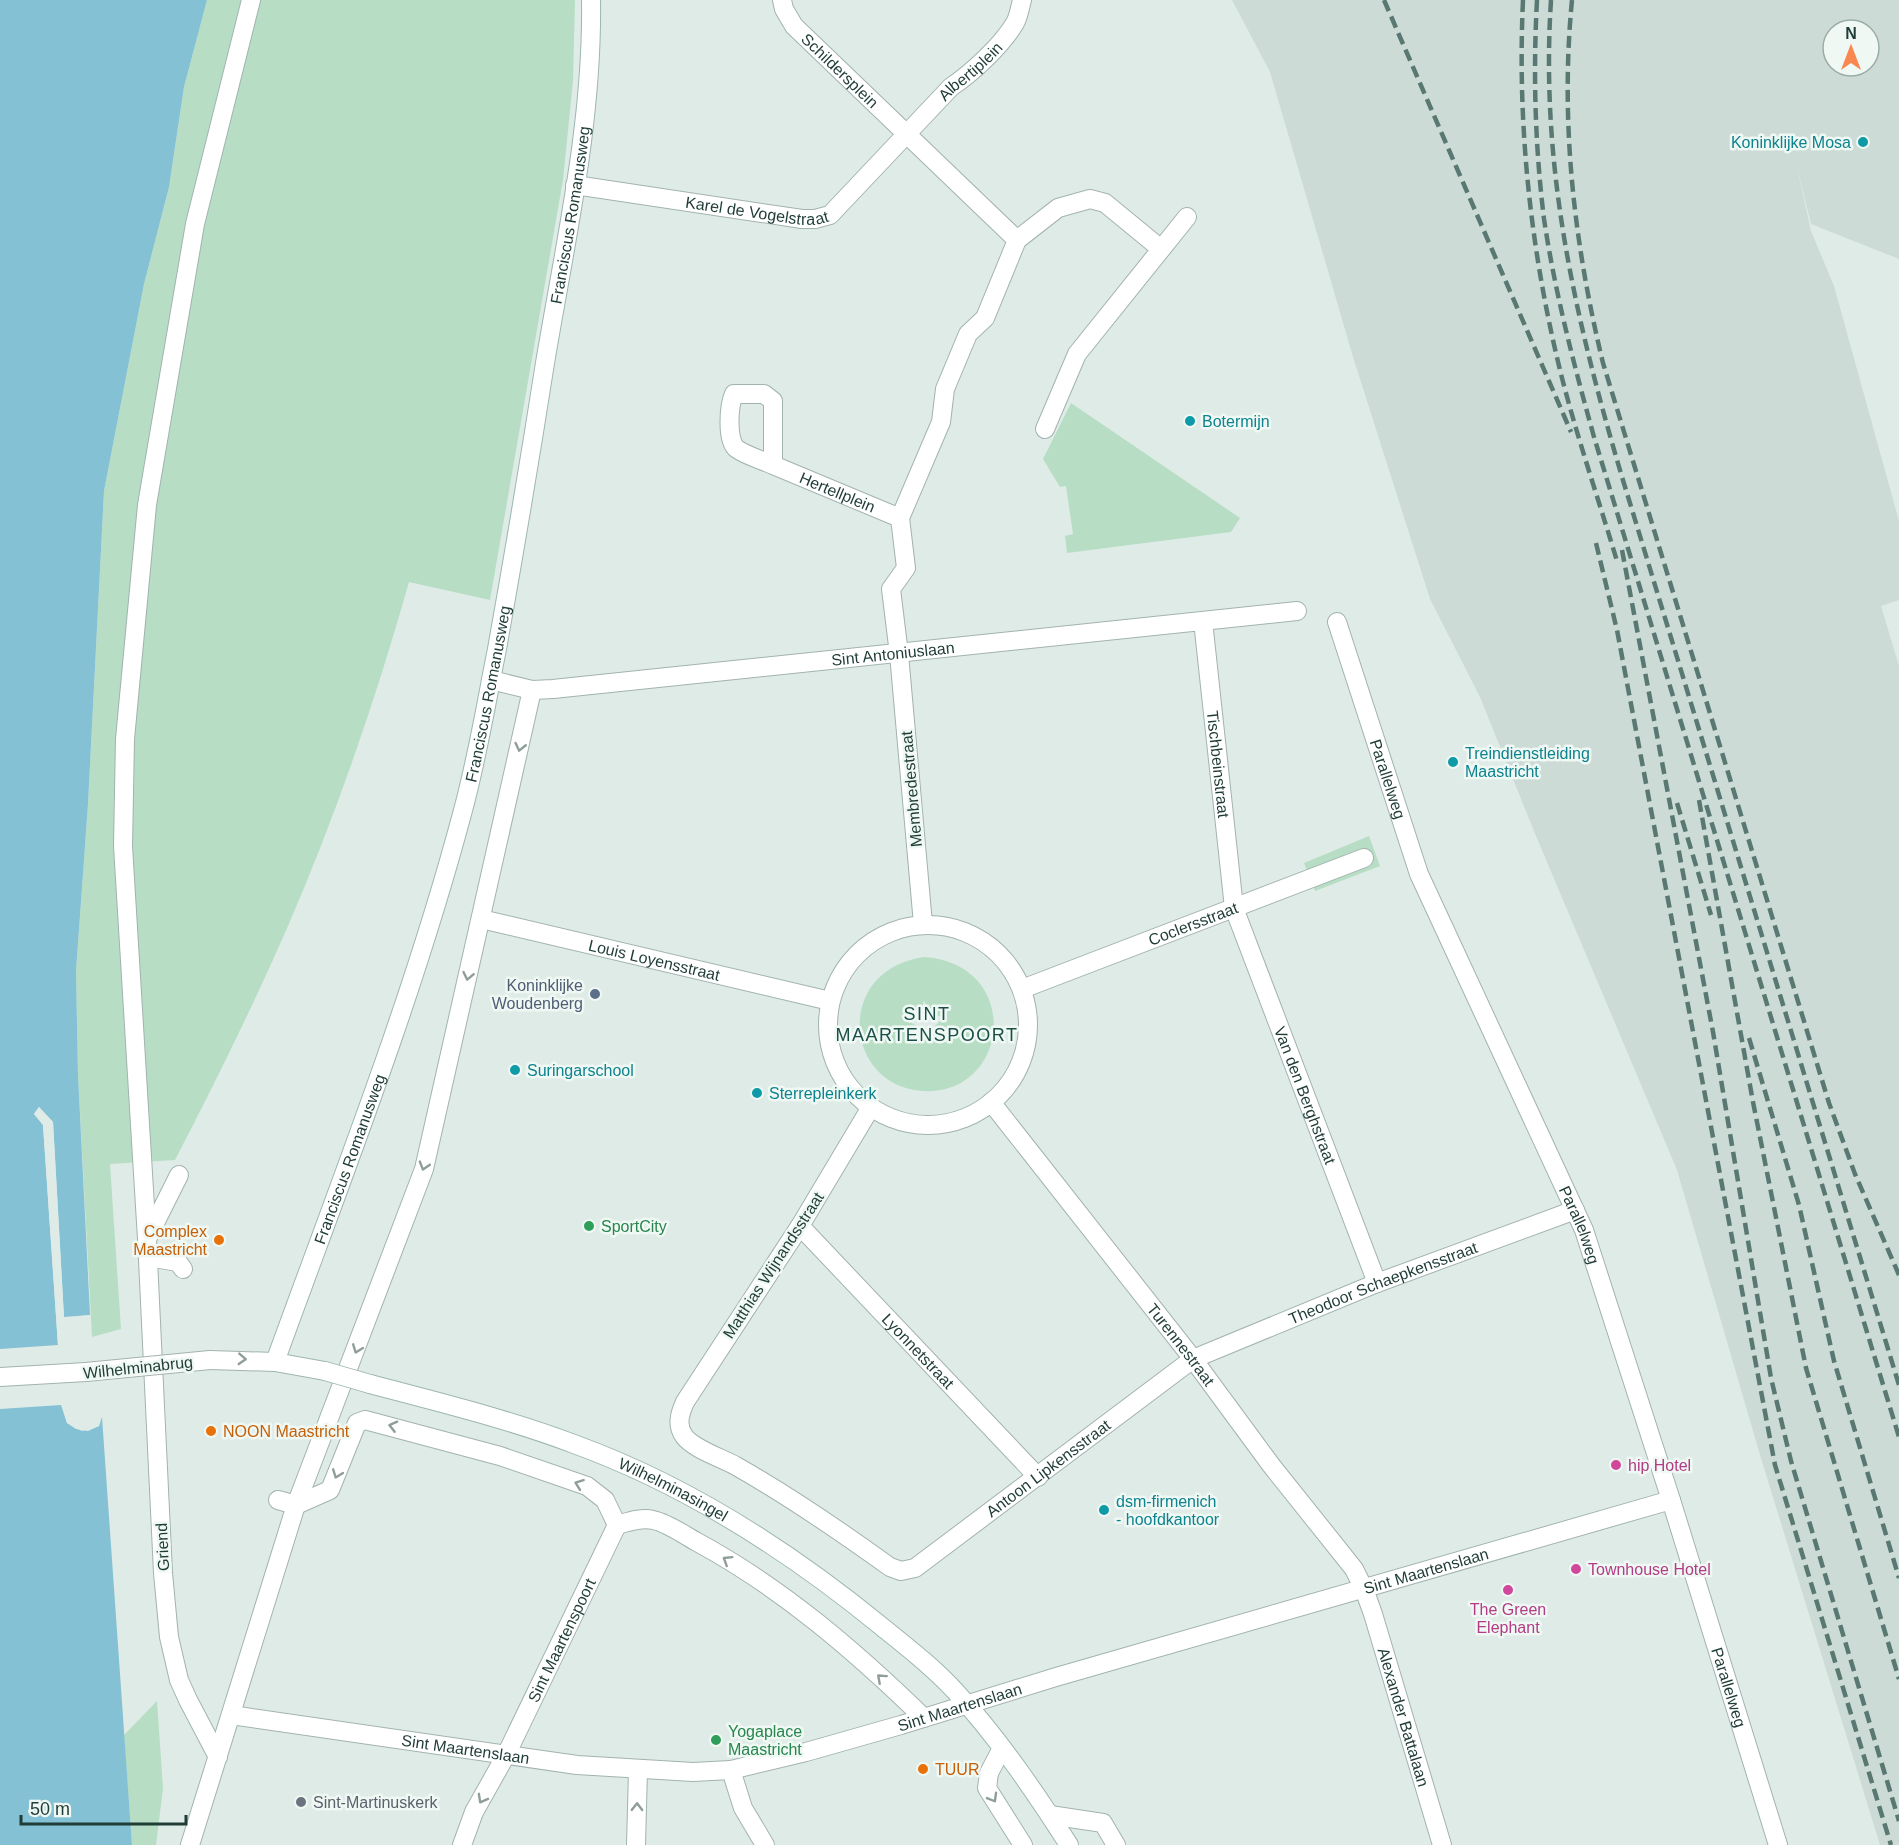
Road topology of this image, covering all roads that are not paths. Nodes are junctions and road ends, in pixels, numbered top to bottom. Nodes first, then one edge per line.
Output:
1 (251, 0) edge
2 (591, 0) edge
3 (782, 0) edge
4 (1022, 0) edge
5 (906, 134) junction
6 (575, 185) junction
7 (1187, 218) dead end
8 (1017, 240) junction
9 (1161, 249) junction
10 (1045, 429) dead end
11 (774, 465) dead end
12 (900, 518) junction
13 (1297, 611) dead end
14 (1203, 621) junction
15 (1337, 622) dead end
16 (899, 654) junction
17 (491, 680) junction
18 (532, 690) junction
19 (1364, 858) dead end
20 (1234, 908) junction
21 (481, 919) junction
22 (923, 924) junction
23 (1022, 989) junction
24 (830, 1001) junction
25 (991, 1102) junction
26 (871, 1107) junction
27 (179, 1174) dead end
28 (1575, 1210) junction
29 (800, 1226) junction
30 (148, 1248) junction
31 (183, 1269) dead end
32 (1377, 1283) junction
33 (1193, 1359) junction
34 (275, 1362) junction
35 (0, 1377) edge
36 (1038, 1477) junction
37 (278, 1500) dead end
38 (1671, 1500) junction
39 (296, 1505) junction
40 (617, 1525) junction
41 (901, 1571) joint
42 (1364, 1589) junction
43 (967, 1705) junction
44 (231, 1715) junction
45 (924, 1718) junction
46 (1002, 1748) junction
47 (506, 1755) junction
48 (218, 1757) junction
49 (638, 1770) junction
50 (731, 1770) junction
51 (1050, 1815) junction
52 (190, 1845) edge
53 (462, 1845) edge
54 (636, 1845) edge
55 (765, 1845) edge
56 (1023, 1845) edge
57 (1069, 1845) edge
58 (1116, 1845) edge
59 (1442, 1845) edge
60 (1778, 1845) edge

1 - 30 street, Griend
2 - 6 street, Franciscus Romanusweg
3 - 5 street, Schildersplein
4 - 5 street, Albertiplein
5 - 6 street, Karel de Vogelstraat
5 - 8 street, Schildersplein
6 - 17 street, Franciscus Romanusweg
7 - 9 street
8 - 9 street
8 - 12 street
9 - 10 street
11 - 12 street, Hertellplein
12 - 16 street, Membredestraat
13 - 14 street, Sint Antoniuslaan
14 - 16 street, Sint Antoniuslaan
14 - 20 street, Tischbeinstraat
15 - 28 street, Parallelweg
16 - 18 street, Sint Antoniuslaan
16 - 22 street, Membredestraat
17 - 18 street, Sint Antoniuslaan
17 - 34 street, Franciscus Romanusweg
18 -> 21 street
19 - 20 street, Coclersstraat
20 - 23 street, Coclersstraat
20 - 32 street, Van den Berghstraat
21 - 24 street, Louis Loyensstraat
21 -> 39 street
22 - 23 street
22 - 24 street
23 - 25 street
24 - 26 street
25 - 26 street
25 - 33 street, Turennestraat
26 - 29 street, Matthias Wijnandsstraat
27 - 30 street
28 - 32 street, Theodoor Schaepkensstraat
28 - 38 street, Parallelweg
29 - 36 street, Lyonnetstraat
29 - 41 street, Matthias Wijnandsstraat
30 - 31 street
30 - 48 street, Griend
32 - 33 street, Theodoor Schaepkensstraat
33 - 36 street, Antoon Lipkensstraat
33 - 42 street, Turennestraat
35 -> 34 street, Wilhelminabrug, bridge
34 - 43 street, Wilhelminasingel, bridge
36 - 41 street, Antoon Lipkensstraat
37 - 39 street
38 - 42 street, Sint Maartenslaan
38 - 60 street, Parallelweg
40 -> 39 street
39 - 44 street
45 -> 40 street
40 - 47 street, Sint Maartenspoort
42 - 43 street, Sint Maartenslaan
42 - 59 street, Alexander Battalaan
43 - 45 street, Sint Maartenslaan
43 - 46 street, Wilhelminasingel
44 - 47 street, Sint Maartenslaan
44 - 48 street
45 - 50 street, Sint Maartenslaan
46 - 51 street, Wilhelminasingel
46 -> 56 street
47 - 49 street, Sint Maartenslaan
47 -> 53 street, Sint Maartenspoort
48 - 52 street
49 - 50 street, Sint Maartenslaan
54 -> 49 street
50 - 55 street
51 - 57 street, Wilhelminasingel
51 - 58 street

